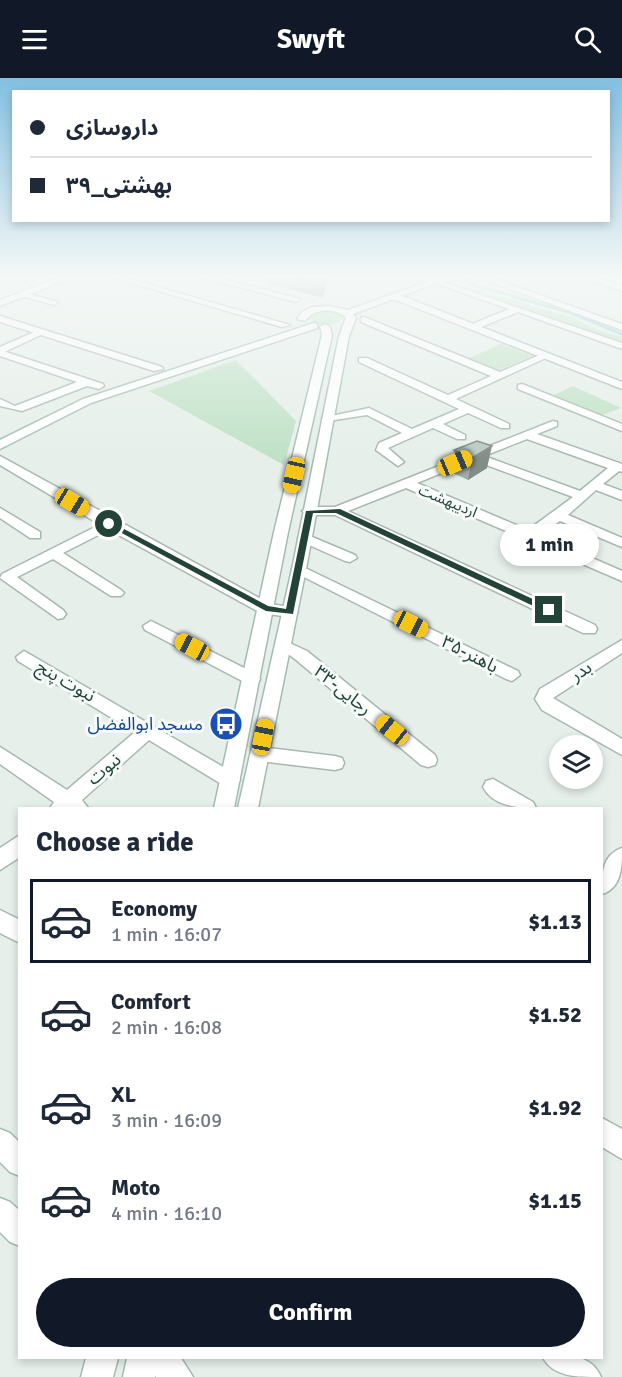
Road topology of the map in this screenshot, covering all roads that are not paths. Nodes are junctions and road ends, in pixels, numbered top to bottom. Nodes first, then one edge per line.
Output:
1 (28, 339) edge
2 (63, 339) edge
3 (248, 339) edge
4 (291, 339) edge
5 (320, 339) edge
6 (343, 339) edge
7 (409, 339) edge
8 (502, 339) edge
9 (601, 339) edge
10 (622, 346) edge
11 (0, 352) edge
12 (545, 356) junction
13 (363, 360) dead end
14 (158, 369) junction
15 (500, 376) junction
16 (87, 382) junction
17 (99, 386) junction
18 (622, 386) edge
19 (522, 387) dead end
20 (446, 399) junction
21 (10, 406) edge
22 (467, 409) junction
23 (622, 414) edge
24 (328, 418) junction
25 (606, 422) junction
26 (434, 424) junction
27 (553, 424) dead end
28 (505, 426) dead end
29 (622, 428) edge
30 (412, 434) junction
31 (528, 435) junction
32 (461, 437) dead end
33 (0, 443) edge
34 (472, 456) junction
35 (0, 460) edge
36 (398, 462) dead end
37 (619, 468) edge
38 (406, 483) junction
39 (594, 485) junction
40 (582, 496) junction
41 (622, 496) edge
42 (309, 511) junction
43 (337, 511) junction
44 (0, 512) edge
45 (559, 516) junction
46 (109, 524) junction
47 (35, 535) dead end
48 (529, 536) junction
49 (304, 538) junction
50 (622, 543) edge
51 (53, 553) junction
52 (350, 558) dead end
53 (299, 569) junction
54 (622, 576) edge
55 (116, 593) dead end
56 (266, 609) junction
57 (290, 612) junction
58 (58, 614) dead end
59 (152, 626) dead end
60 (589, 629) dead end
61 (283, 645) junction
62 (622, 646) edge
63 (24, 657) dead end
64 (512, 675) dead end
65 (252, 680) junction
66 (149, 730) junction
67 (622, 748) edge
68 (0, 754) edge
69 (260, 754) junction
70 (428, 760) dead end
71 (335, 763) dead end
72 (230, 780) junction
73 (493, 788) dead end
74 (69, 806) edge
75 (224, 807) edge
76 (248, 807) edge
77 (524, 807) edge
78 (18, 846) edge
79 (613, 860) edge
80 (0, 861) edge
81 (603, 883) edge
82 (0, 920) edge
83 (18, 932) edge
84 (603, 1132) edge
85 (0, 1143) edge
86 (622, 1145) edge
87 (18, 1160) edge
88 (0, 1212) edge
89 (18, 1230) edge
90 (102, 1359) edge
91 (143, 1359) edge
92 (161, 1359) edge
93 (560, 1359) edge
94 (97, 1377) edge
95 (139, 1377) edge
96 (177, 1377) edge
97 (585, 1377) edge

1 - 11 street
2 - 14 street
3 - 14 street
4 - 33 street
5 - 56 street
6 - 24 street
7 - 15 street
8 - 12 street
9 - 10 street
11 - 16 street
12 - 15 street
12 - 18 street
13 - 20 street
14 - 17 street
15 - 20 street
16 - 17 street
16 - 21 street
17 - 33 street
19 - 25 street
20 - 22 street
22 - 26 street
22 - 28 street
23 - 25 street
24 - 30 street
24 - 42 street
25 - 29 street
26 - 30 street
26 - 32 street
27 - 31 street
30 - 36 street
31 - 34 street
31 - 37 street
34 - 38 street
34 - 40 street
35 - 46 street
37 - 39 street
38 - 43 street
38 - 48 street, اردیبهشت
39 - 40 street
39 - 41 street
40 - 45 street
42 - 43 street
42 - 49 street
43 - 60 street
44 - 47 street
45 - 48 street
45 - 50 street
46 - 51 street
46 - 56 street
48 - 54 street, اردیبهشت
49 - 52 street
49 - 53 street
51 - 55 street
51 - 58 street
53 - 57 street
53 - 64 street, ۳۵-باهنر
56 - 57 street
56 - 65 street
57 - 61 street
59 - 65 street
61 - 69 street
61 - 70 street, ۳۳-رجایی
62 - 67 street, بدر
63 - 66 street, نبوت پنج
65 - 72 street
66 - 72 street, نبوت پنج
66 - 74 street, نبوت
68 - 74 street
69 - 71 street
69 - 76 street
72 - 75 street
73 - 77 street
78 - 80 street
79 - 81 street
82 - 83 street
84 - 86 street
85 - 87 street
88 - 89 street
90 - 94 street
91 - 95 street
92 - 96 street
93 - 97 street

